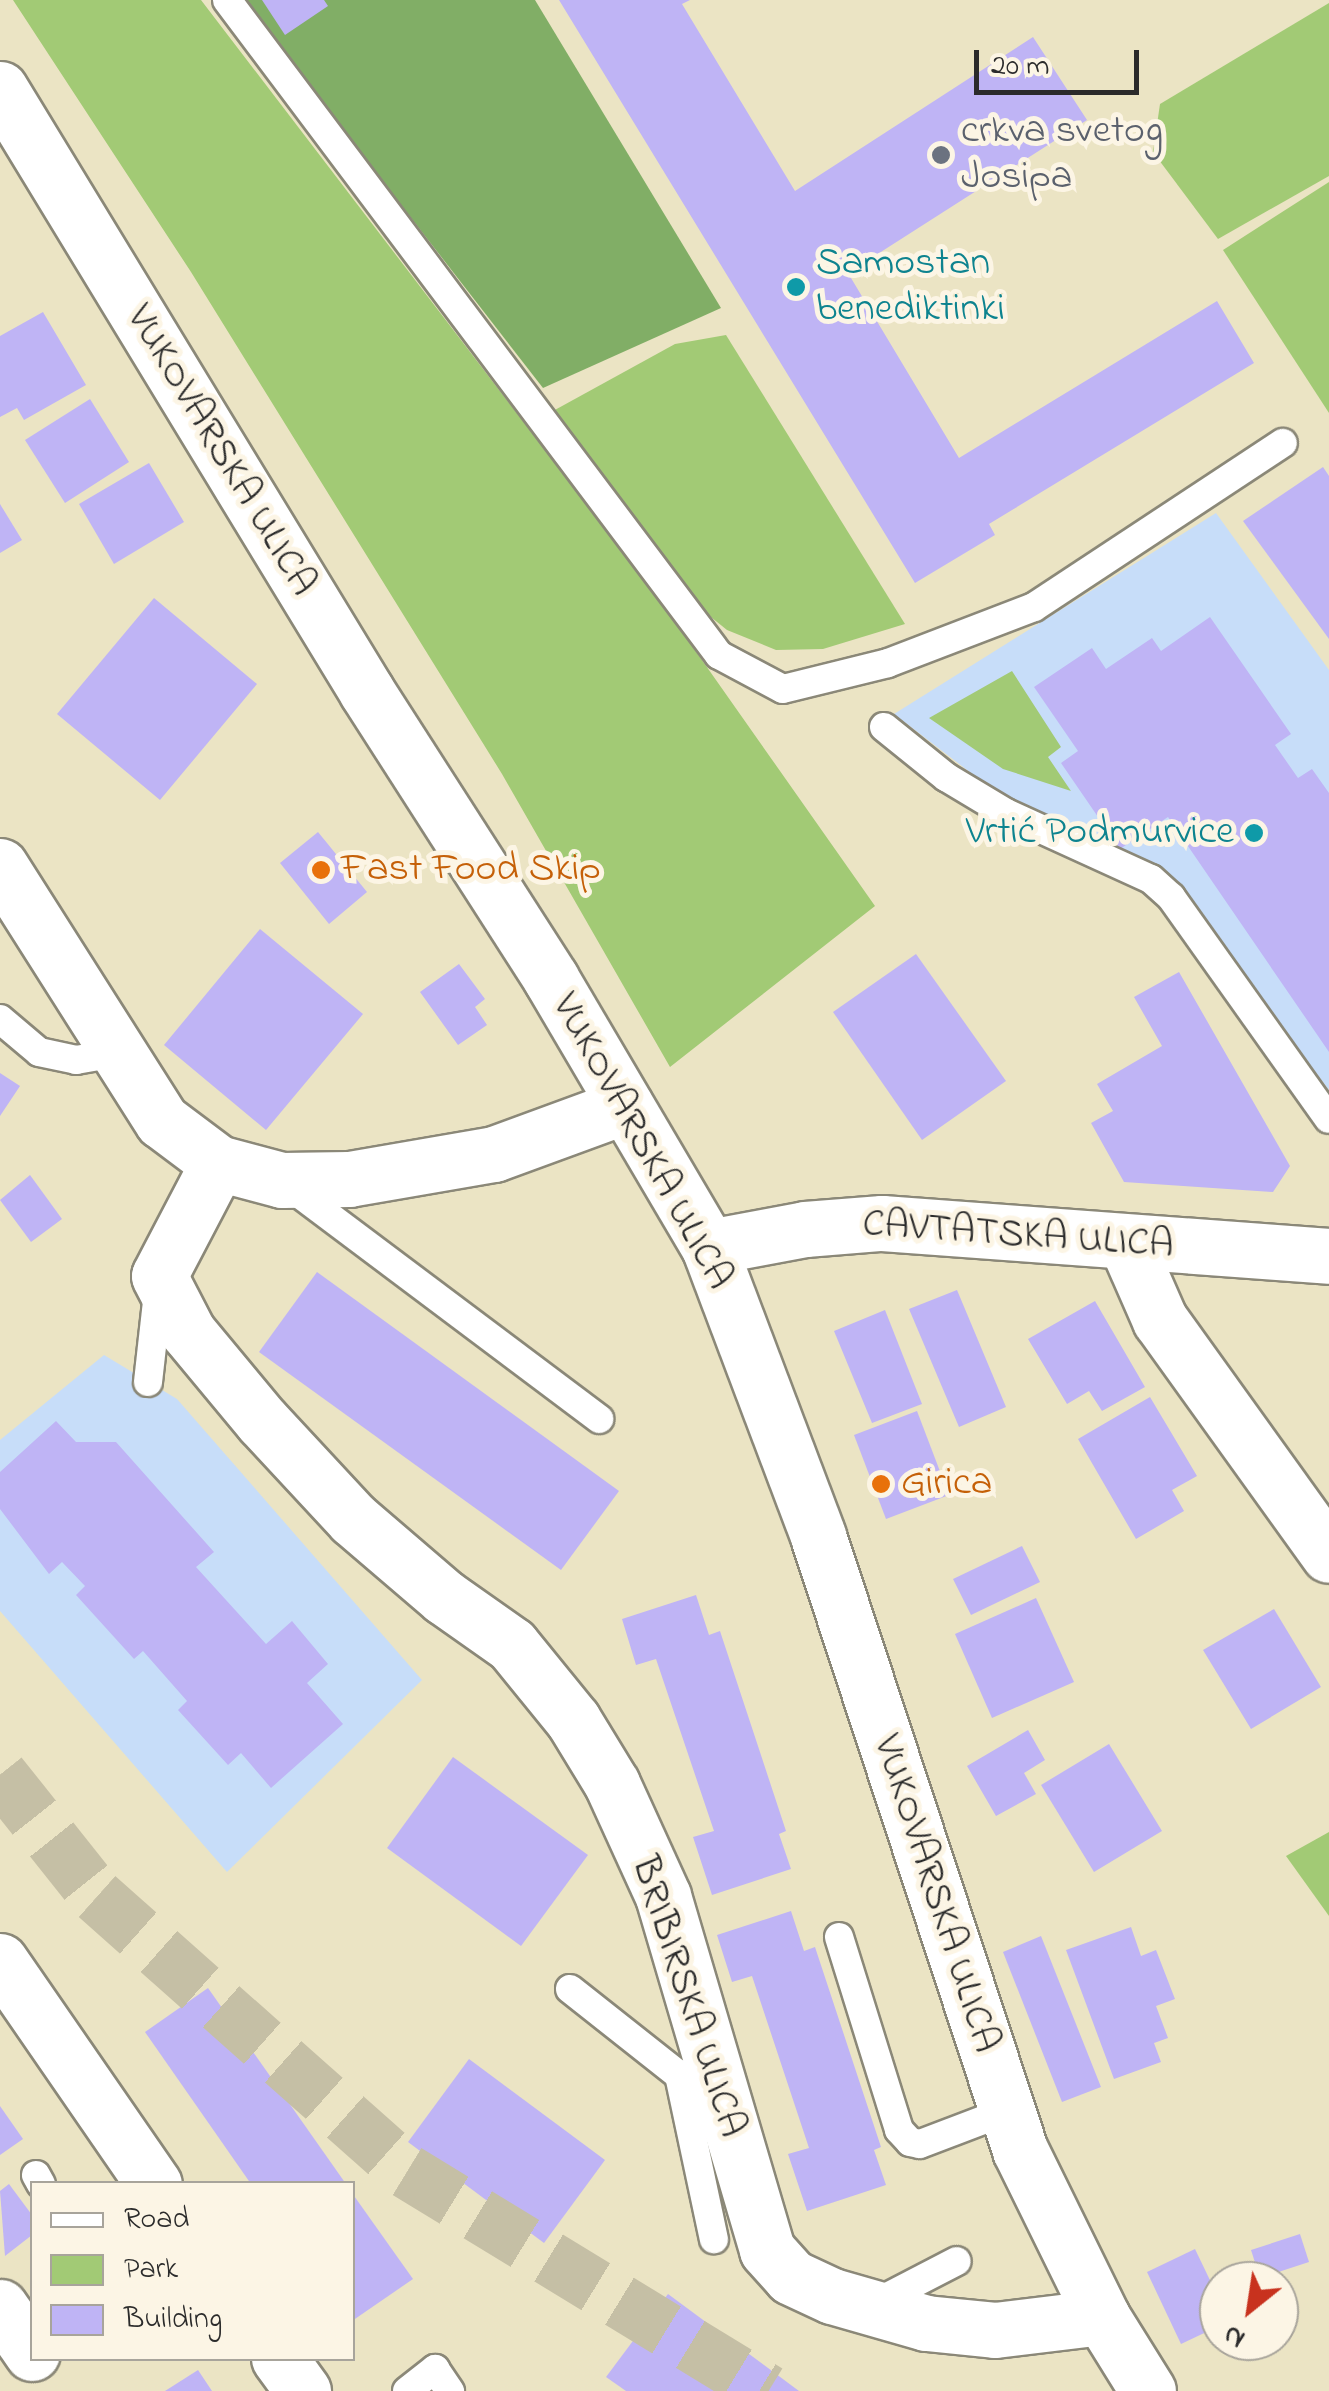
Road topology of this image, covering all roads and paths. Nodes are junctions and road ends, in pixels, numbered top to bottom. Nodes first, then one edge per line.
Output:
1 (228, 0) edge
2 (0, 89) edge
3 (1283, 443) dead end
4 (884, 727) dead end
5 (0, 866) edge
6 (0, 1019) edge
7 (114, 1053) junction
8 (624, 1106) junction
9 (1329, 1120) edge
10 (218, 1162) junction
11 (282, 1180) junction
12 (1128, 1245) junction
13 (709, 1247) junction
14 (1329, 1256) edge
15 (159, 1276) junction
16 (148, 1382) dead end
17 (599, 1420) dead end
18 (1329, 1555) edge
19 (838, 1937) dead end
20 (0, 1961) edge
21 (570, 1988) dead end
22 (697, 2073) junction
23 (1006, 2111) junction
24 (152, 2181) edge
25 (714, 2240) dead end
26 (957, 2260) dead end
27 (870, 2306) junction
28 (0, 2307) edge
29 (1102, 2317) junction
30 (30, 2349) edge
31 (39, 2361) edge
32 (282, 2361) edge
33 (60, 2391) edge
34 (303, 2391) edge
35 (407, 2391) edge
36 (450, 2391) edge
37 (1148, 2391) edge

1 - 3 lane
2 - 8 street, VUKOVARSKA ULICA
4 - 9 lane
5 - 7 street
6 - 7 lane
7 - 10 street
8 - 11 street
8 - 13 street, VUKOVARSKA ULICA
10 - 11 street
10 - 15 street
11 - 17 lane
12 - 13 street, CAVTATSKA ULICA
12 - 14 street, CAVTATSKA ULICA
12 - 18 street
13 - 23 street, VUKOVARSKA ULICA
15 - 16 lane
15 - 22 street, BRIBIRSKA ULICA
19 - 23 lane
20 - 24 street
21 - 22 lane
22 - 25 lane
22 - 27 street, BRIBIRSKA ULICA
23 - 29 street, VUKOVARSKA ULICA
26 - 27 lane
27 - 29 street, BRIBIRSKA ULICA
28 - 30 street
29 - 37 street, VUKOVARSKA ULICA
31 - 33 street
32 - 34 street
35 - 36 lane

